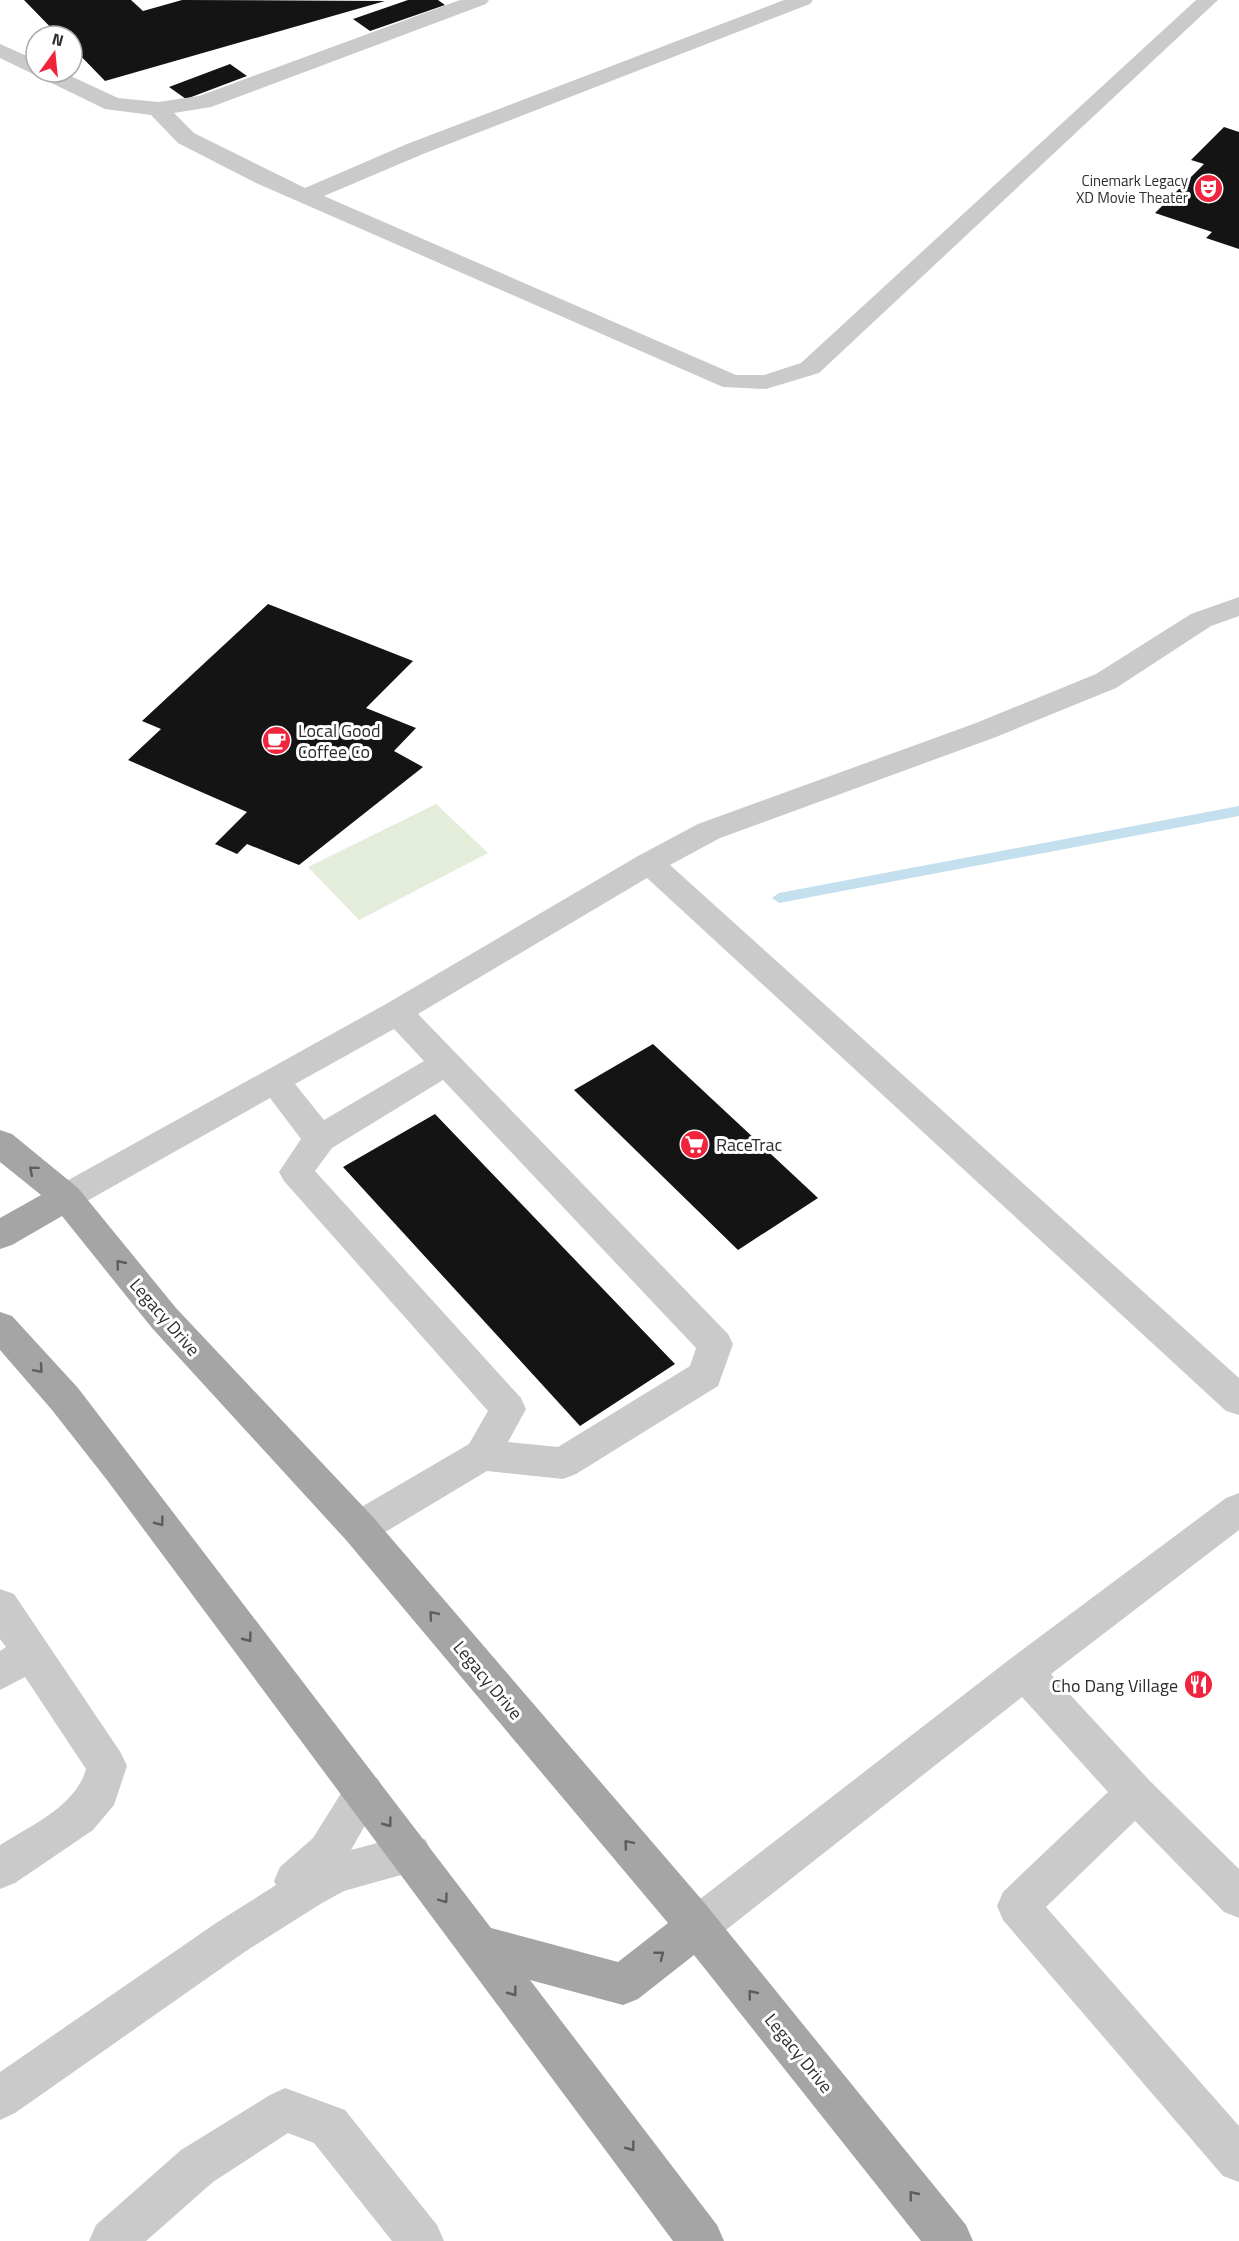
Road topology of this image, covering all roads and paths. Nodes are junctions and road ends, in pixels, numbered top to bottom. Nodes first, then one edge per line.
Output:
1 (479, 0) edge
2 (803, 0) edge
3 (1208, 0) edge
4 (0, 51) edge
5 (24, 62) edge
6 (70, 84) edge
7 (158, 110) junction
8 (305, 196) junction
9 (1239, 606) edge
10 (649, 863) junction
11 (397, 1012) junction
12 (446, 1063) junction
13 (274, 1080) junction
14 (320, 1139) junction
15 (0, 1143) edge
16 (66, 1197) junction
17 (0, 1235) edge
18 (0, 1326) edge
19 (1239, 1400) edge
20 (482, 1455) junction
21 (1239, 1509) edge
22 (359, 1528) junction
23 (0, 1606) edge
24 (15, 1662) edge
25 (1024, 1672) junction
26 (364, 1792) junction
27 (1135, 1793) junction
28 (411, 1854) junction
29 (0, 1869) edge
30 (1239, 1898) edge
31 (692, 1921) junction
32 (231, 1937) junction
33 (478, 1945) junction
34 (0, 2098) edge
35 (1239, 2160) edge
36 (112, 2241) edge
37 (421, 2241) edge
38 (701, 2241) edge
39 (950, 2241) edge

1 - 7 lane
2 - 8 lane
3 - 8 lane
4 - 5 lane
6 - 7 lane
7 - 8 lane
9 - 10 lane
10 - 11 lane
10 - 19 lane
11 - 12 lane
11 - 13 lane
12 - 14 lane
12 - 20 lane
13 - 14 lane
13 - 16 lane
14 - 20 lane
16 -> 15 main road, Legacy Drive
16 - 17 main road
22 -> 16 main road, Legacy Drive
18 -> 26 main road
20 - 22 lane
21 - 25 lane
31 -> 22 main road, Legacy Drive
23 - 24 lane
24 - 29 lane
25 - 27 lane
25 - 31 lane
26 -> 28 main road
26 - 32 lane
27 - 30 lane
27 - 35 lane
28 - 32 lane
28 -> 33 main road
33 -> 31 main road
39 -> 31 main road, Legacy Drive
32 - 34 lane
33 -> 38 main road
36 - 37 lane

